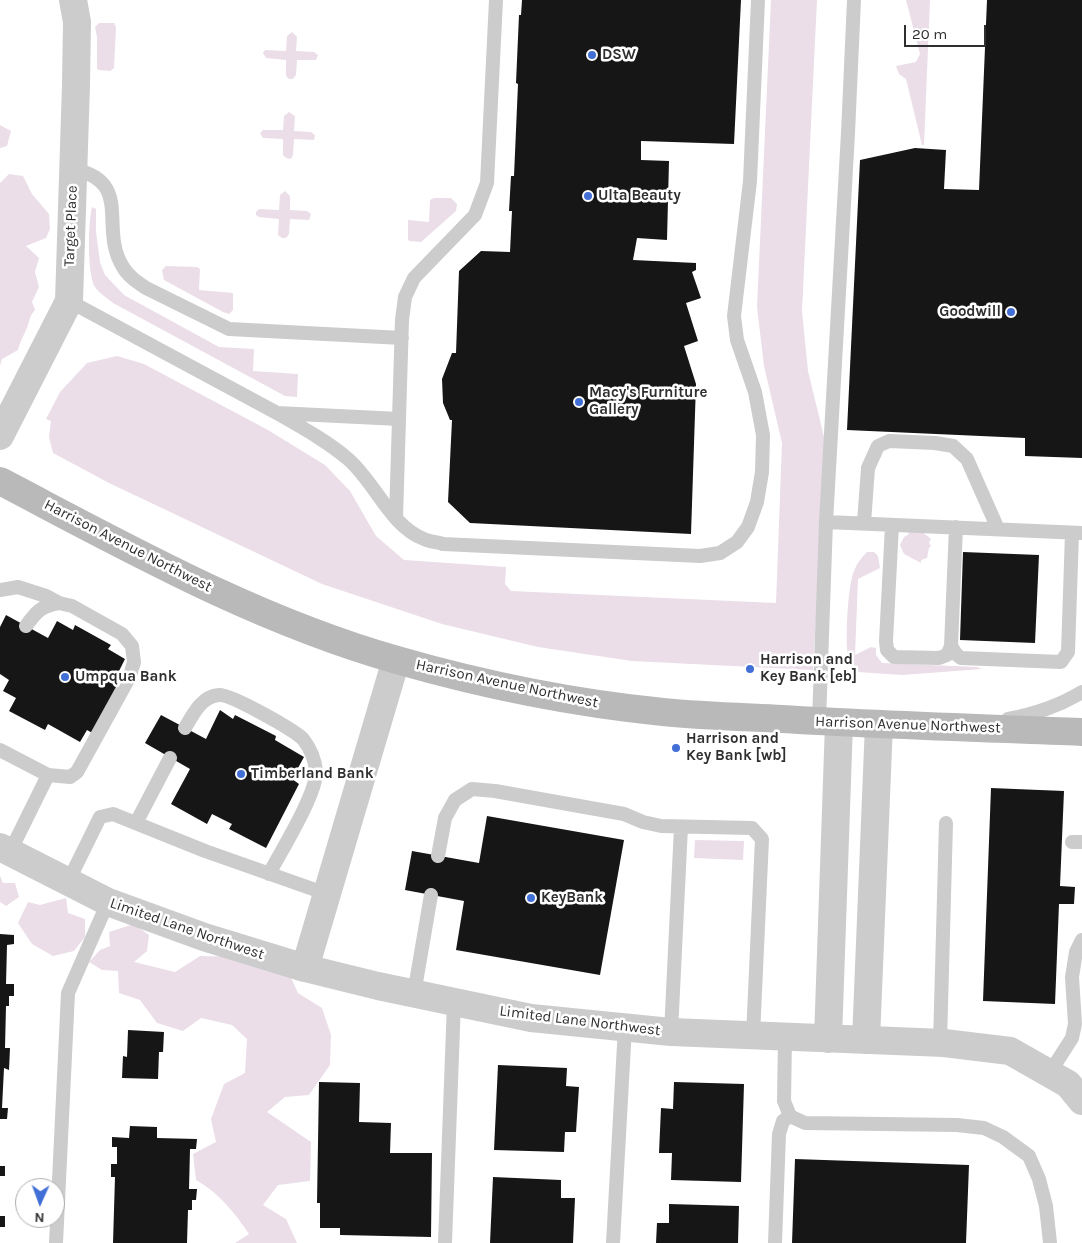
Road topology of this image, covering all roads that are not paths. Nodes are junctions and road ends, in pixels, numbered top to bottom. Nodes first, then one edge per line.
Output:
1 (73, 0) edge
2 (496, 0) edge
3 (758, 0) edge
4 (854, 0) edge
5 (72, 169) junction
6 (69, 301) junction
7 (402, 338) junction
8 (277, 413) junction
9 (399, 418) junction
10 (0, 436) edge
11 (0, 481) edge
12 (396, 518) junction
13 (826, 522) junction
14 (864, 523) junction
15 (892, 525) junction
16 (956, 527) junction
17 (998, 529) junction
18 (1077, 533) edge
19 (0, 590) edge
20 (59, 602) junction
21 (26, 626) dead end
22 (951, 646) junction
23 (396, 660) junction
24 (1082, 692) edge
25 (829, 722) junction
26 (879, 724) junction
27 (958, 726) junction
28 (185, 728) dead end
29 (1082, 732) edge
30 (0, 750) edge
31 (170, 758) dead end
32 (48, 775) junction
33 (136, 823) junction
34 (946, 823) dead end
35 (681, 826) junction
36 (5, 849) edge
37 (438, 856) dead end
38 (269, 874) junction
39 (68, 882) junction
40 (327, 894) junction
41 (431, 895) dead end
42 (108, 902) junction
43 (1082, 940) edge
44 (305, 968) junction
45 (414, 994) junction
46 (454, 1002) junction
47 (625, 1027) junction
48 (671, 1032) junction
49 (753, 1036) junction
50 (785, 1037) junction
51 (828, 1039) junction
52 (866, 1040) junction
53 (940, 1043) junction
54 (1049, 1074) junction
55 (1082, 1101) edge
56 (790, 1116) junction
57 (56, 1243) edge
58 (445, 1243) edge
59 (613, 1243) edge
60 (775, 1243) edge
61 (1050, 1243) edge

1 - 5 street, Target Place
2 - 7 lane
3 - 12 lane
4 - 13 lane
5 - 6 street, Target Place
5 - 7 lane
6 - 8 lane
6 - 10 street, Target Place
7 - 9 lane
8 - 9 lane
8 - 12 lane
9 - 12 lane
11 - 23 main road, Harrison Avenue Northwest
13 - 14 lane
13 - 25 lane
14 - 15 lane
14 - 17 lane
15 - 16 lane
15 - 22 lane
16 - 17 lane
16 - 22 lane
17 - 18 lane
18 - 22 lane
19 - 20 lane
20 - 21 lane
20 - 32 lane
23 - 25 main road, Harrison Avenue Northwest
23 - 40 street
24 - 27 lane
25 - 26 main road, Harrison Avenue Northwest
25 - 51 street
26 - 27 main road, Harrison Avenue Northwest
26 - 52 street
27 - 29 main road, Harrison Avenue Northwest
28 - 38 lane
30 - 32 lane
31 - 33 lane
32 - 36 lane
33 - 38 lane
33 - 39 lane
34 - 53 lane
35 - 37 lane
35 - 48 lane
35 - 49 lane
36 - 39 street, Limited Lane Northwest
38 - 40 lane
39 - 42 street, Limited Lane Northwest
40 - 44 street
41 - 45 lane
42 - 44 street, Limited Lane Northwest
42 - 57 lane
43 - 54 lane
44 - 45 street, Limited Lane Northwest
45 - 46 street, Limited Lane Northwest
46 - 47 street, Limited Lane Northwest
46 - 58 lane
47 - 48 street, Limited Lane Northwest
47 - 59 lane
48 - 49 street, Limited Lane Northwest
49 - 50 street, Limited Lane Northwest
50 - 51 street, Limited Lane Northwest
50 - 56 lane
51 - 52 street, Limited Lane Northwest
52 - 53 street, Limited Lane Northwest
53 - 54 street, Limited Lane Northwest
54 - 55 street, Limited Lane Northwest
56 - 60 lane
56 - 61 lane

